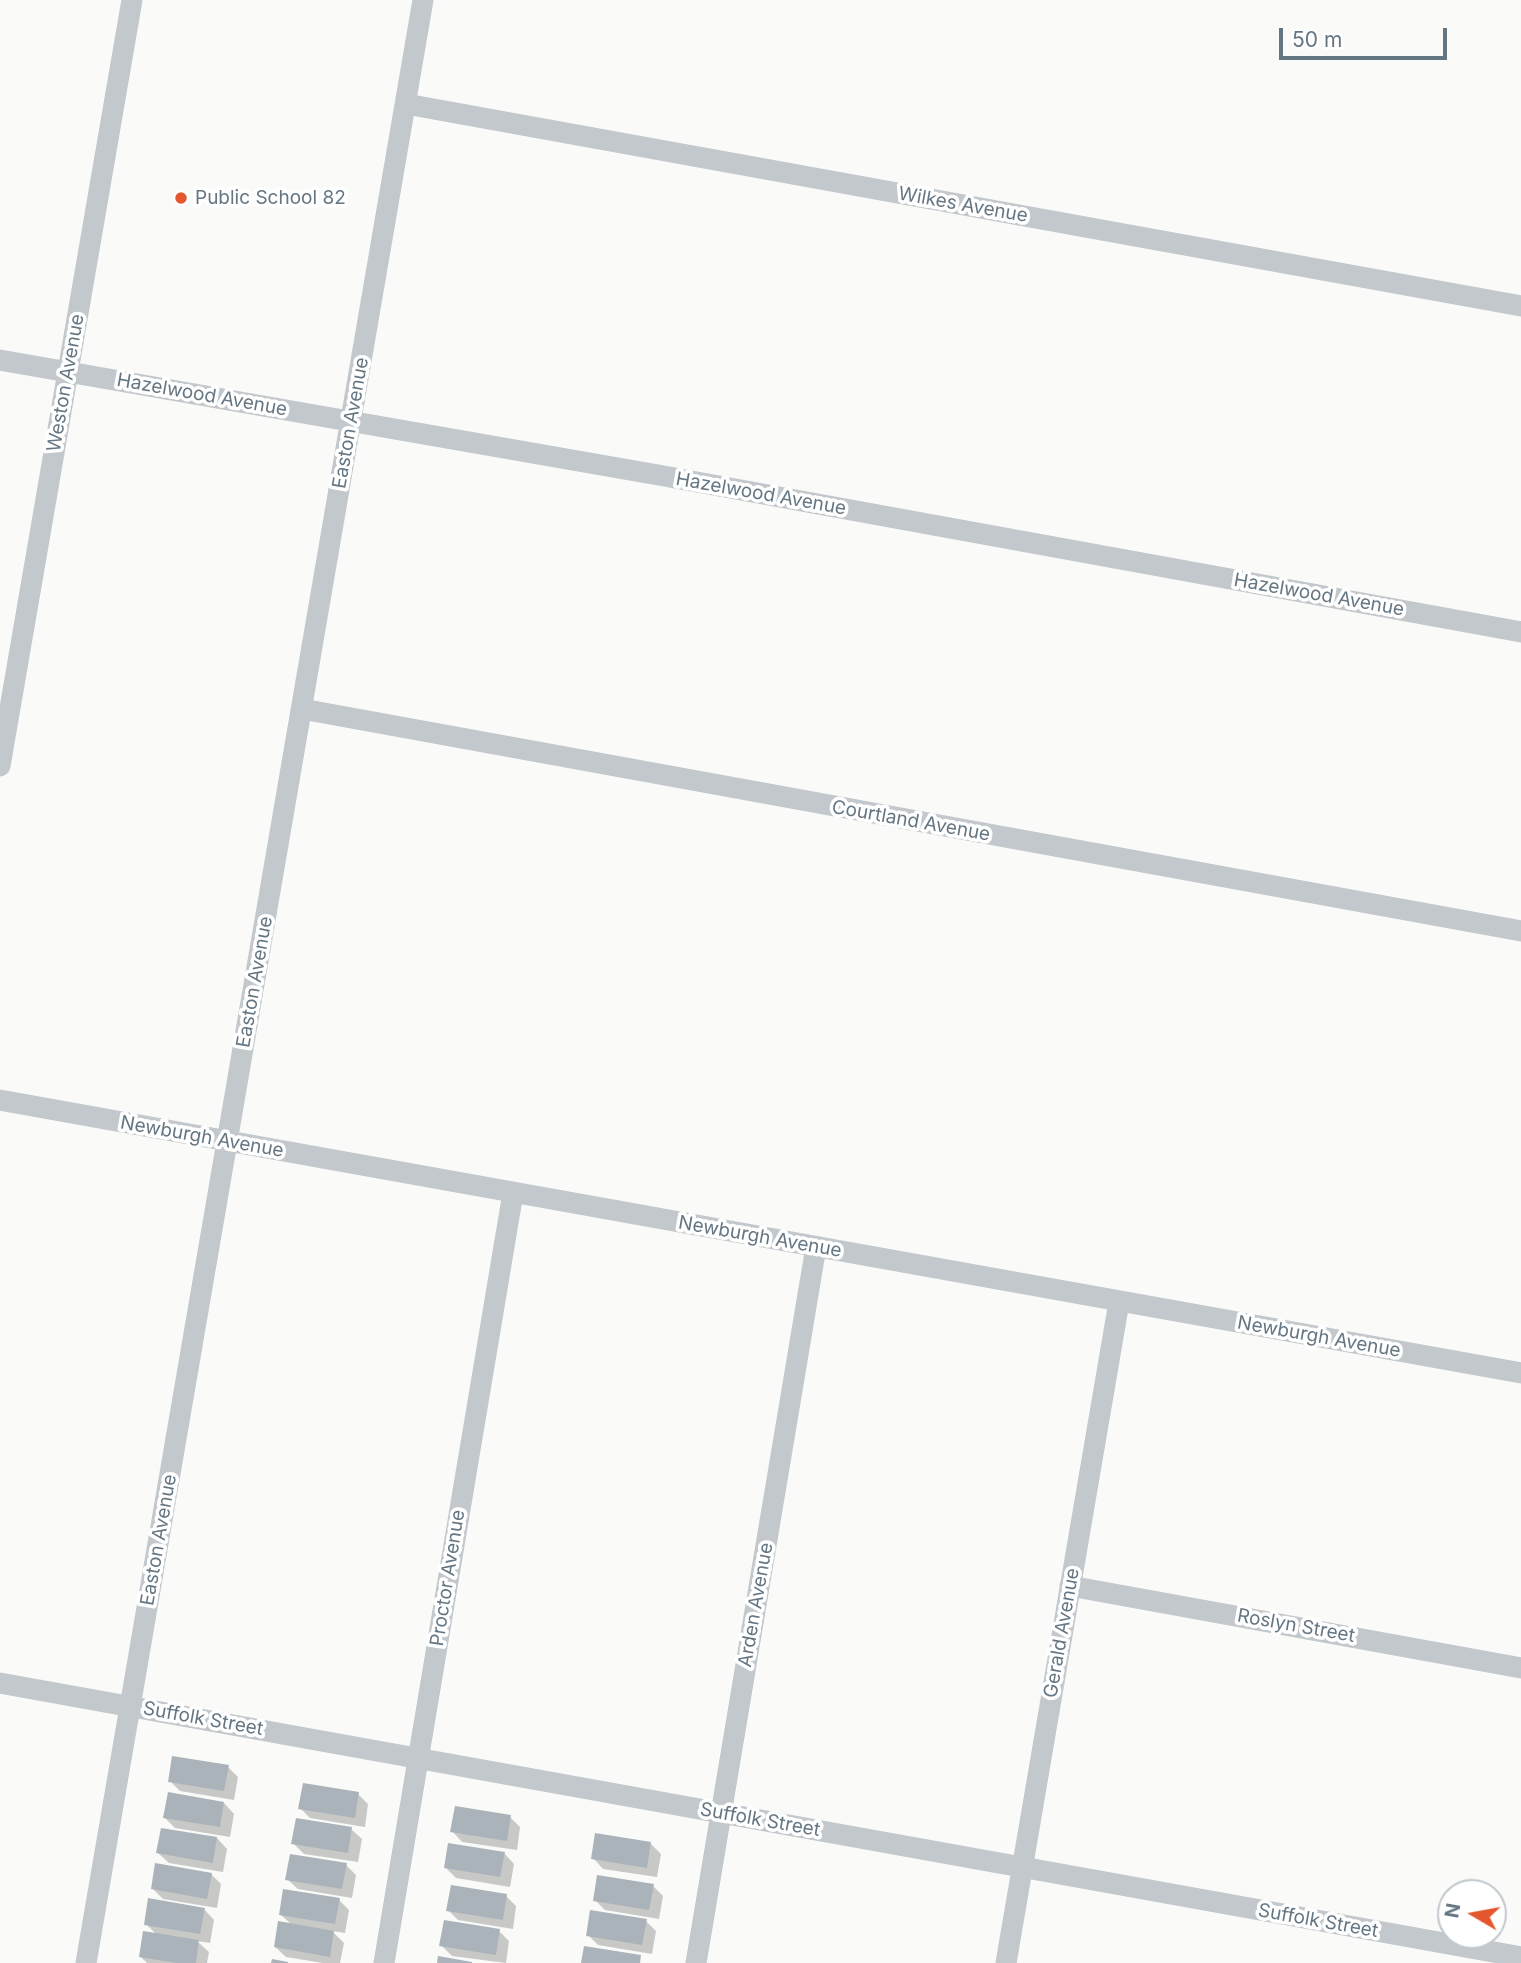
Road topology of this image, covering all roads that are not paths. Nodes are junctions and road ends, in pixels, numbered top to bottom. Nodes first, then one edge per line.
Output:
1 (132, 0) edge
2 (424, 0) edge
3 (406, 104) junction
4 (1521, 306) edge
5 (0, 360) edge
6 (68, 372) junction
7 (351, 421) junction
8 (1521, 632) edge
9 (302, 709) junction
10 (0, 766) edge
11 (1521, 931) edge
12 (0, 1100) edge
13 (228, 1141) junction
14 (513, 1192) junction
15 (816, 1247) junction
16 (1119, 1302) junction
17 (1521, 1373) edge
18 (1070, 1586) junction
19 (1521, 1668) edge
20 (0, 1683) edge
21 (131, 1706) junction
22 (418, 1758) junction
23 (721, 1813) junction
24 (1022, 1868) junction
25 (1521, 1957) edge
26 (86, 1963) edge
27 (384, 1963) edge
28 (696, 1963) edge
29 (1006, 1963) edge

1 - 6 street, Weston Avenue
2 - 3 street, Easton Avenue
3 - 4 street, Wilkes Avenue
3 - 7 street, Easton Avenue
5 - 6 street, Hazelwood Avenue
6 - 7 street, Hazelwood Avenue
6 - 10 street, Weston Avenue
7 - 8 street, Hazelwood Avenue
7 - 9 street, Easton Avenue
9 - 11 street, Courtland Avenue
9 - 13 street, Easton Avenue
12 - 13 street, Newburgh Avenue
13 - 14 street, Newburgh Avenue
13 - 21 street, Easton Avenue
14 - 15 street, Newburgh Avenue
14 - 22 street, Proctor Avenue
15 - 16 street, Newburgh Avenue
15 - 23 street, Arden Avenue
16 - 17 street, Newburgh Avenue
16 - 18 street, Gerald Avenue
18 - 19 street, Roslyn Street
18 - 24 street, Gerald Avenue
20 - 21 street, Suffolk Street
21 - 22 street, Suffolk Street
21 - 26 street, Easton Avenue
22 - 23 street, Suffolk Street
22 - 27 street, Proctor Avenue
23 - 24 street, Suffolk Street
23 - 28 street, Arden Avenue
24 - 25 street, Suffolk Street
24 - 29 street, Gerald Avenue

